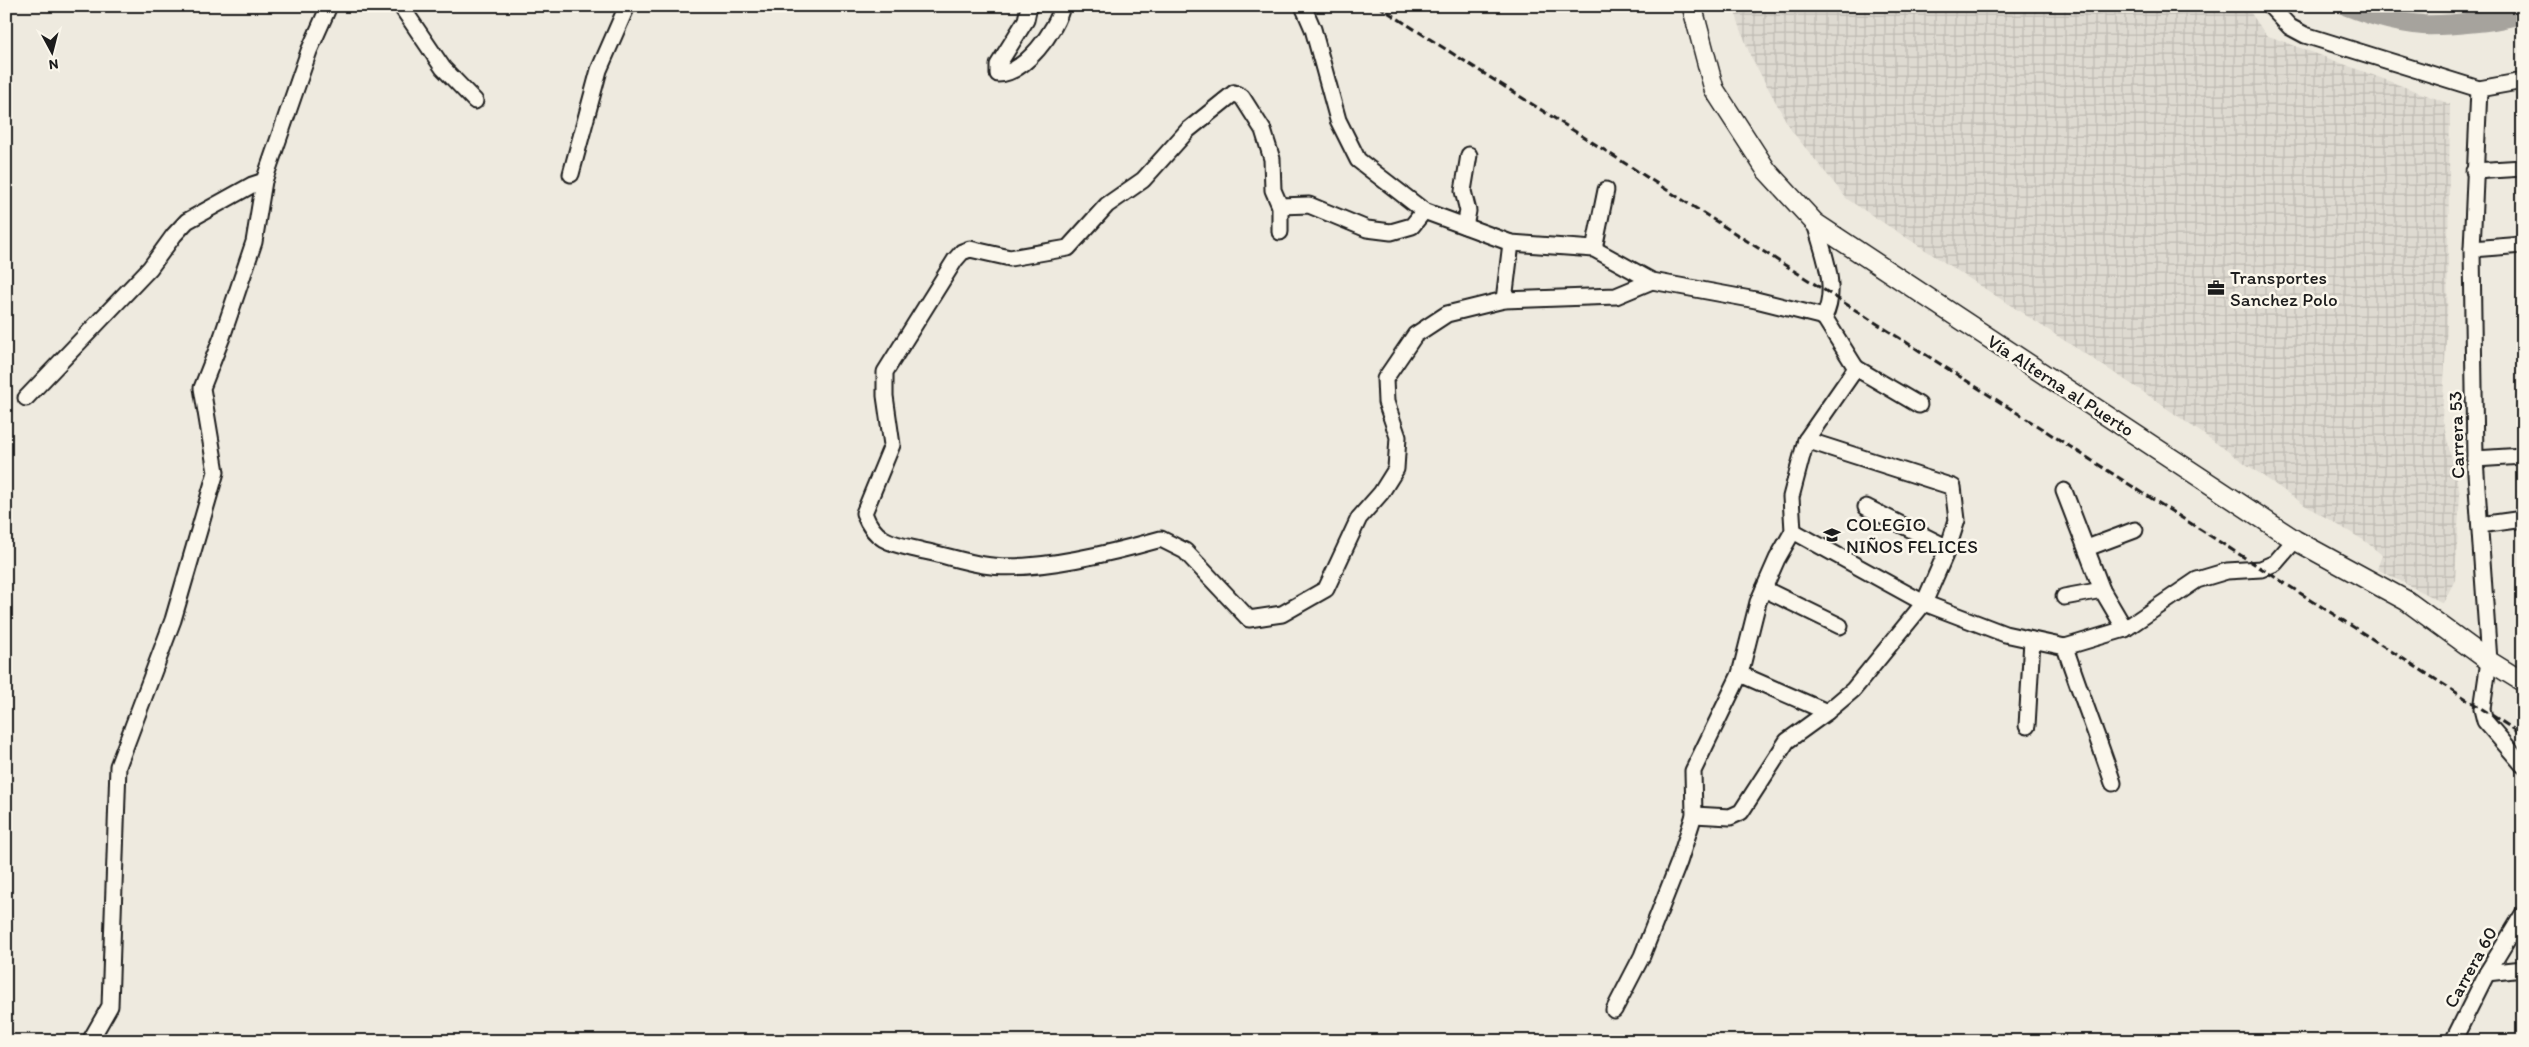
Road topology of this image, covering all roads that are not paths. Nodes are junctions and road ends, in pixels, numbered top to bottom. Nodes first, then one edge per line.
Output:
1 (329, 6) edge
2 (401, 6) edge
3 (627, 6) edge
4 (1029, 6) edge
5 (1062, 6) edge
6 (1303, 6) edge
7 (1692, 6) edge
8 (2270, 6) edge
9 (2523, 81) edge
10 (2479, 89) junction
11 (475, 101) dead end
12 (1469, 155) dead end
13 (2523, 168) edge
14 (2474, 171) junction
15 (571, 174) dead end
16 (264, 181) junction
17 (1606, 190) dead end
18 (1280, 206) junction
19 (1424, 212) junction
20 (1815, 223) junction
21 (1465, 226) junction
22 (1280, 232) dead end
23 (1511, 243) junction
24 (2523, 245) edge
25 (1594, 249) junction
26 (2472, 249) junction
27 (1652, 281) junction
28 (1504, 300) junction
29 (1824, 317) junction
30 (1856, 368) junction
31 (26, 398) dead end
32 (1919, 405) dead end
33 (1806, 440) junction
34 (2523, 456) edge
35 (2475, 459) junction
36 (2064, 491) dead end
37 (1866, 508) dead end
38 (2523, 519) edge
39 (2480, 525) junction
40 (1793, 530) junction
41 (2135, 530) dead end
42 (2295, 540) junction
43 (1948, 548) junction
44 (2087, 548) junction
45 (1764, 588) junction
46 (2102, 590) junction
47 (2064, 597) dead end
48 (1924, 603) junction
49 (1840, 626) dead end
50 (2125, 629) junction
51 (2032, 640) junction
52 (2065, 647) junction
53 (2489, 661) junction
54 (1740, 674) junction
55 (2523, 682) edge
56 (1827, 712) junction
57 (2027, 726) dead end
58 (2523, 765) edge
59 (2113, 782) dead end
60 (1694, 815) junction
61 (2523, 914) edge
62 (2523, 969) edge
63 (2487, 973) junction
64 (1614, 1010) dead end
65 (90, 1041) edge
66 (2453, 1041) edge

1 - 16 street
2 - 11 street
3 - 15 street
4 - 5 street
6 - 19 street
7 - 20 main road, Vía Alterna al Puerto
8 - 10 street
9 - 10 street
10 - 14 street, Carrera 53
12 - 21 street
13 - 14 street
14 - 26 street, Carrera 53
16 - 31 street
16 - 65 street
17 - 25 street
18 - 19 street
18 - 22 street
18 - 28 street
19 - 21 street
20 - 29 street
20 - 42 main road, Vía Alterna al Puerto
21 - 23 street
23 - 25 street
23 - 28 street
24 - 26 street
25 - 27 street
26 - 35 street, Carrera 53
27 - 28 street
27 - 29 street
29 - 30 street
30 - 32 street
30 - 33 street
33 - 40 street
33 - 43 street
34 - 35 street
35 - 39 street, Carrera 53
36 - 44 street
37 - 43 street
38 - 39 street
39 - 53 street, Carrera 53
40 - 45 street
40 - 48 street
41 - 44 street
42 - 50 street
42 - 53 main road, Vía Alterna al Puerto
43 - 48 street
44 - 46 street
45 - 49 street
45 - 54 street
46 - 47 street
46 - 50 street
48 - 51 street
48 - 56 street
50 - 52 street
51 - 52 street
51 - 57 street
52 - 59 street
53 - 55 main road, Vía Alterna al Puerto
53 - 58 street, Carrera 53
54 - 56 street
54 - 60 street
56 - 60 street
60 - 64 street
61 - 63 street, Carrera 60
62 - 63 street
63 - 66 street, Carrera 60

